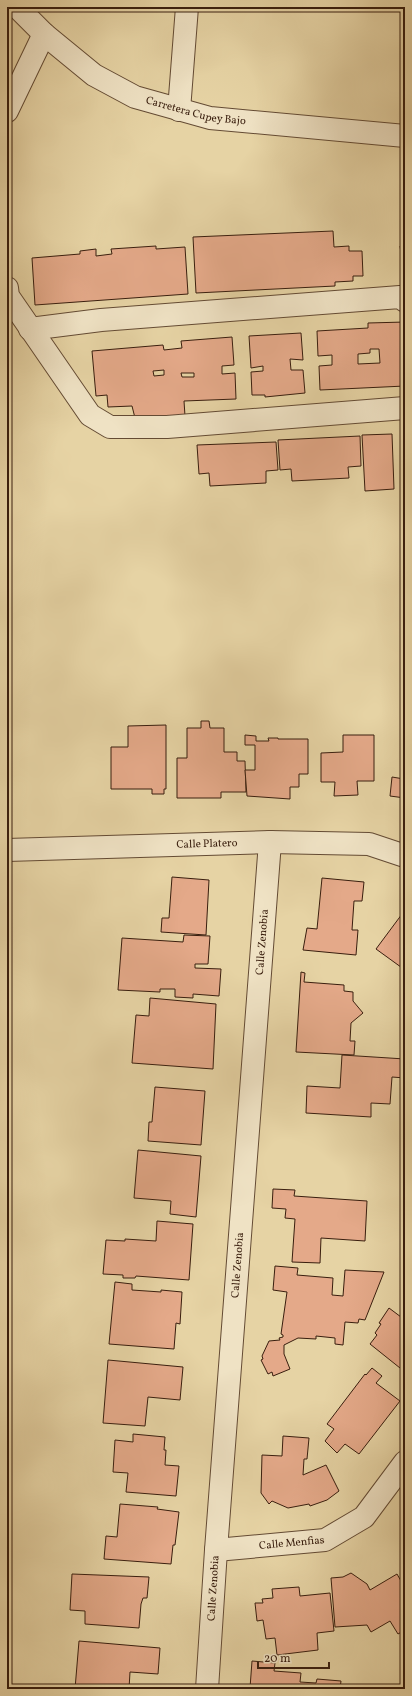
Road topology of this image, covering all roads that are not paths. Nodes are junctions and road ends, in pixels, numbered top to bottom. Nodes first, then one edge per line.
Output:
1 (17, 7) edge
2 (187, 7) edge
3 (44, 34) junction
4 (179, 110) junction
5 (7, 111) edge
6 (405, 136) edge
7 (7, 288) edge
8 (405, 301) edge
9 (30, 329) junction
10 (405, 408) edge
11 (270, 842) junction
12 (7, 850) edge
13 (405, 856) edge
14 (405, 1462) edge
15 (216, 1550) junction
16 (207, 1689) edge

1 - 3 street, Carretera Cupey Bajo
2 - 4 street
3 - 4 street, Carretera Cupey Bajo
3 - 5 street
4 - 6 street, Carretera Cupey Bajo
7 - 9 street
8 - 9 street
9 - 10 street
11 - 12 street, Calle Platero
11 - 13 street, Calle Platero
11 - 15 street, Calle Zenobia
14 - 15 street, Calle Menfias
15 - 16 street, Calle Zenobia

